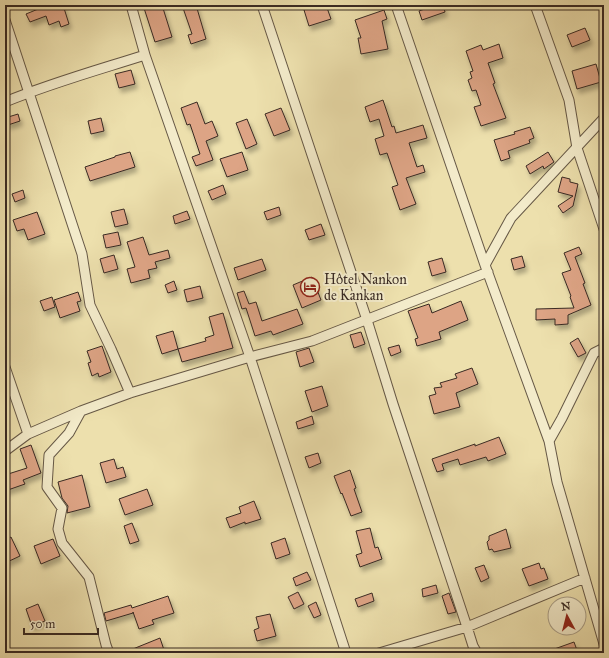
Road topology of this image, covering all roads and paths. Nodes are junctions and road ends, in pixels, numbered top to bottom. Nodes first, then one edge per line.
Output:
1 (131, 5) edge
2 (262, 5) edge
3 (396, 5) edge
4 (535, 5) edge
5 (5, 20) edge
6 (145, 55) junction
7 (29, 92) junction
8 (5, 102) edge
9 (604, 118) edge
10 (576, 148) junction
11 (604, 229) edge
12 (486, 268) junction
13 (367, 320) junction
14 (604, 348) edge
15 (250, 357) junction
16 (5, 366) edge
17 (130, 393) junction
18 (81, 411) junction
19 (28, 434) junction
20 (549, 441) junction
21 (5, 451) edge
22 (585, 578) junction
23 (467, 627) junction
24 (604, 644) edge
25 (109, 653) edge
26 (346, 653) edge
27 (379, 653) edge
28 (477, 653) edge

1 - 6 street
2 - 13 street
3 - 12 street
4 - 10 street
5 - 7 street
6 - 7 street
6 - 15 street
7 - 8 street
7 - 17 street
9 - 10 street
10 - 11 street
10 - 12 street
12 - 13 street
12 - 20 street
13 - 15 street
13 - 23 street
14 - 20 street
15 - 17 street
15 - 26 street
16 - 19 street
17 - 18 street
18 - 19 street
18 - 25 street
19 - 21 street
20 - 22 street
22 - 23 street
22 - 24 street
23 - 27 street
23 - 28 street

